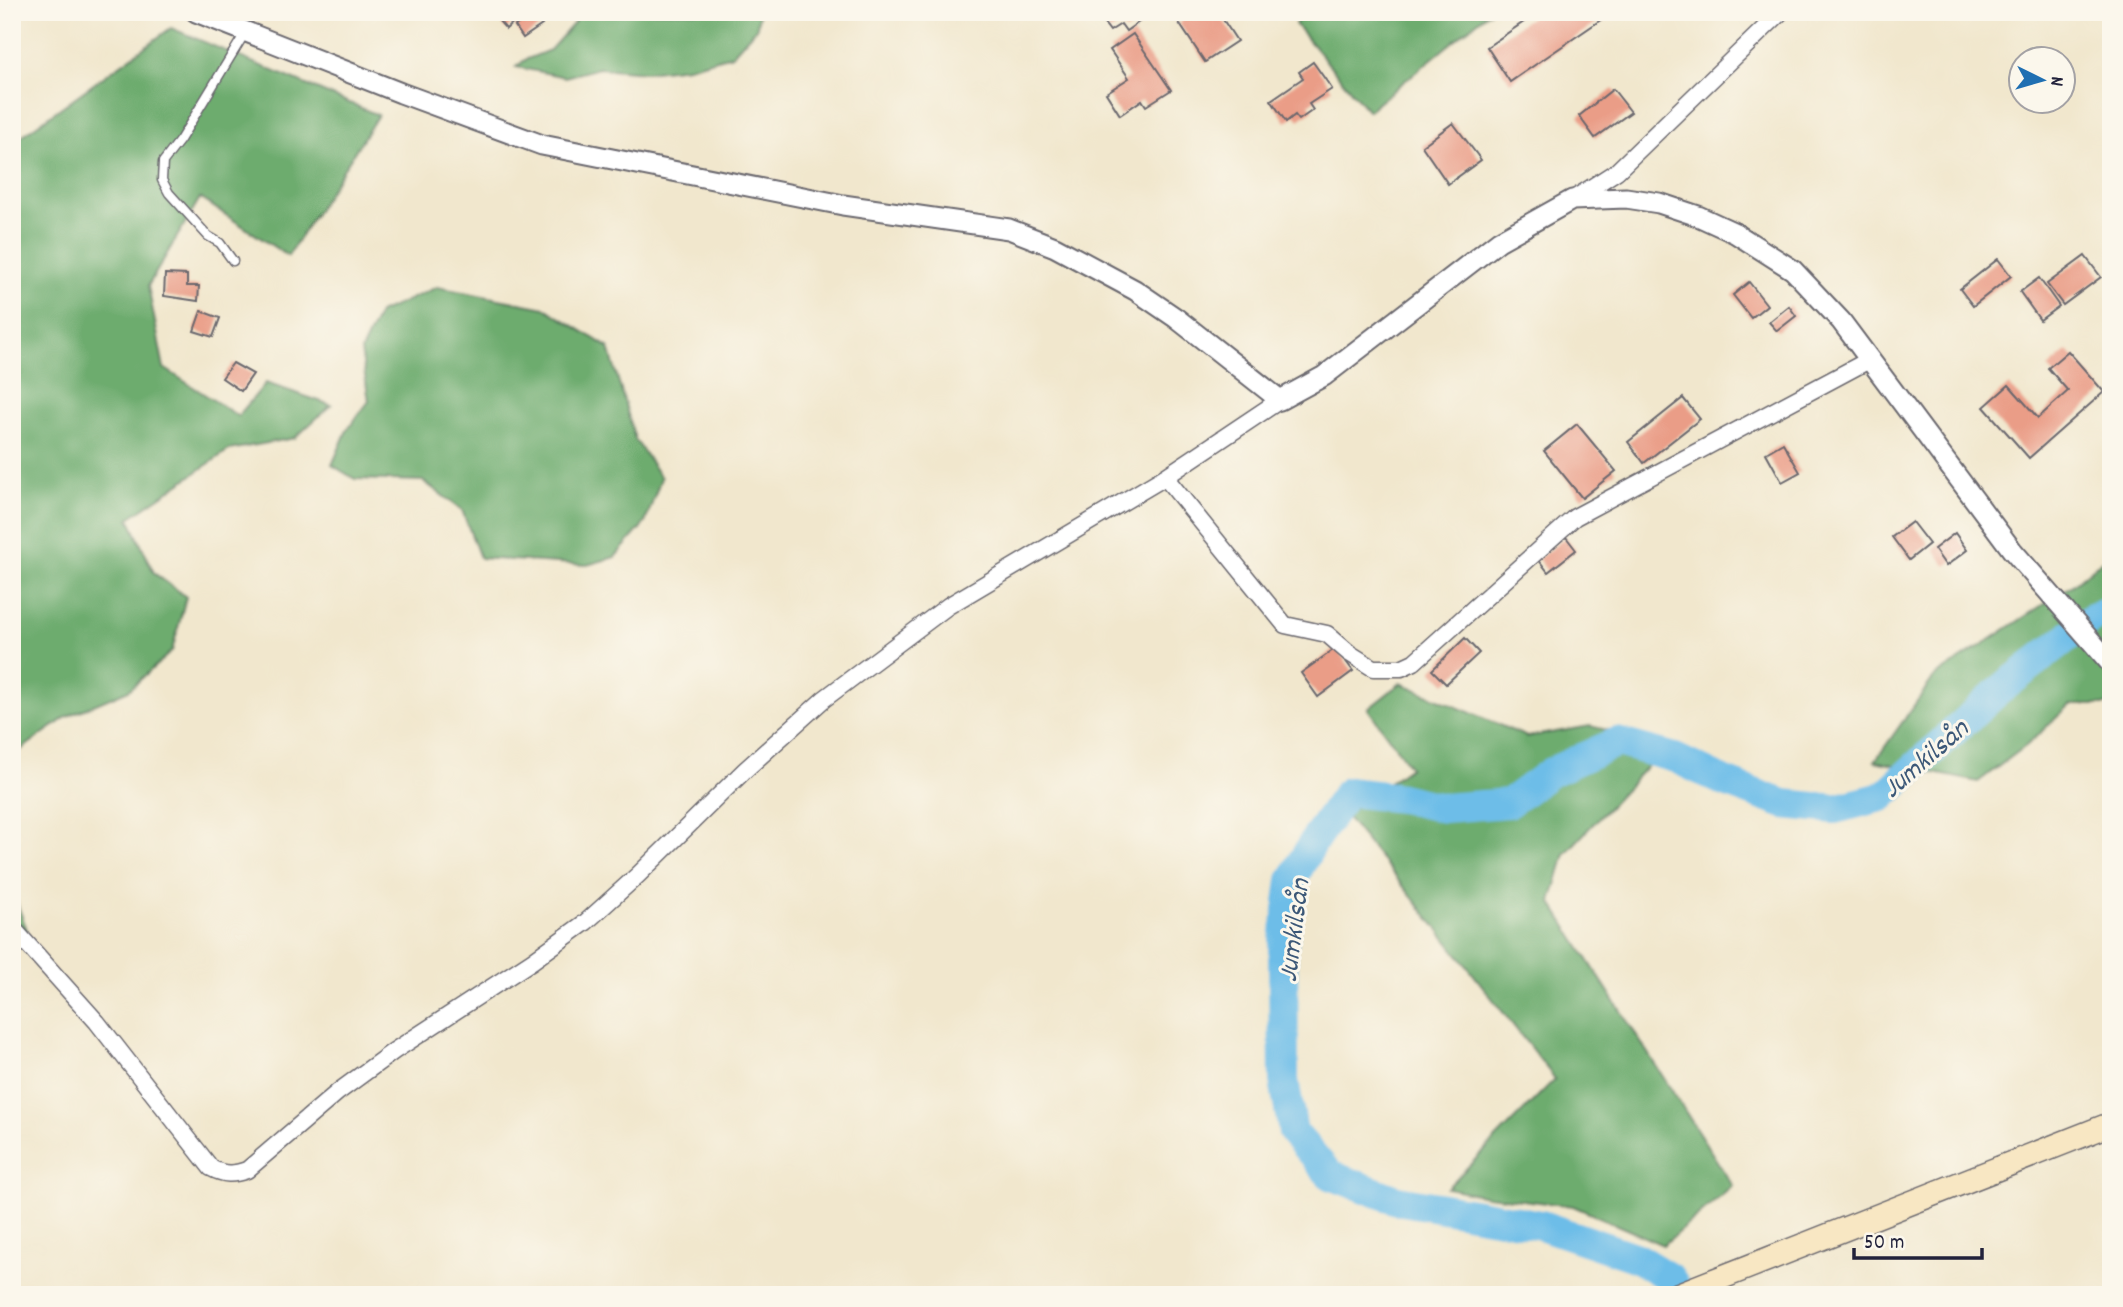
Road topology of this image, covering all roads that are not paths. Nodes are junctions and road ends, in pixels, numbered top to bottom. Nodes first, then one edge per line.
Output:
1 (196, 12) edge
2 (1781, 12) edge
3 (245, 32) junction
4 (1572, 200) junction
5 (233, 261) dead end
6 (1869, 359) junction
7 (1280, 400) junction
8 (1165, 477) junction
9 (2111, 664) edge
10 (12, 927) edge
11 (2111, 1124) edge
12 (1677, 1295) edge

1 - 3 street
2 - 4 street
3 - 5 lane
3 - 7 street
4 - 6 street
4 - 7 street
6 - 8 street
6 - 9 street
7 - 8 street
8 - 10 street
11 - 12 main road

